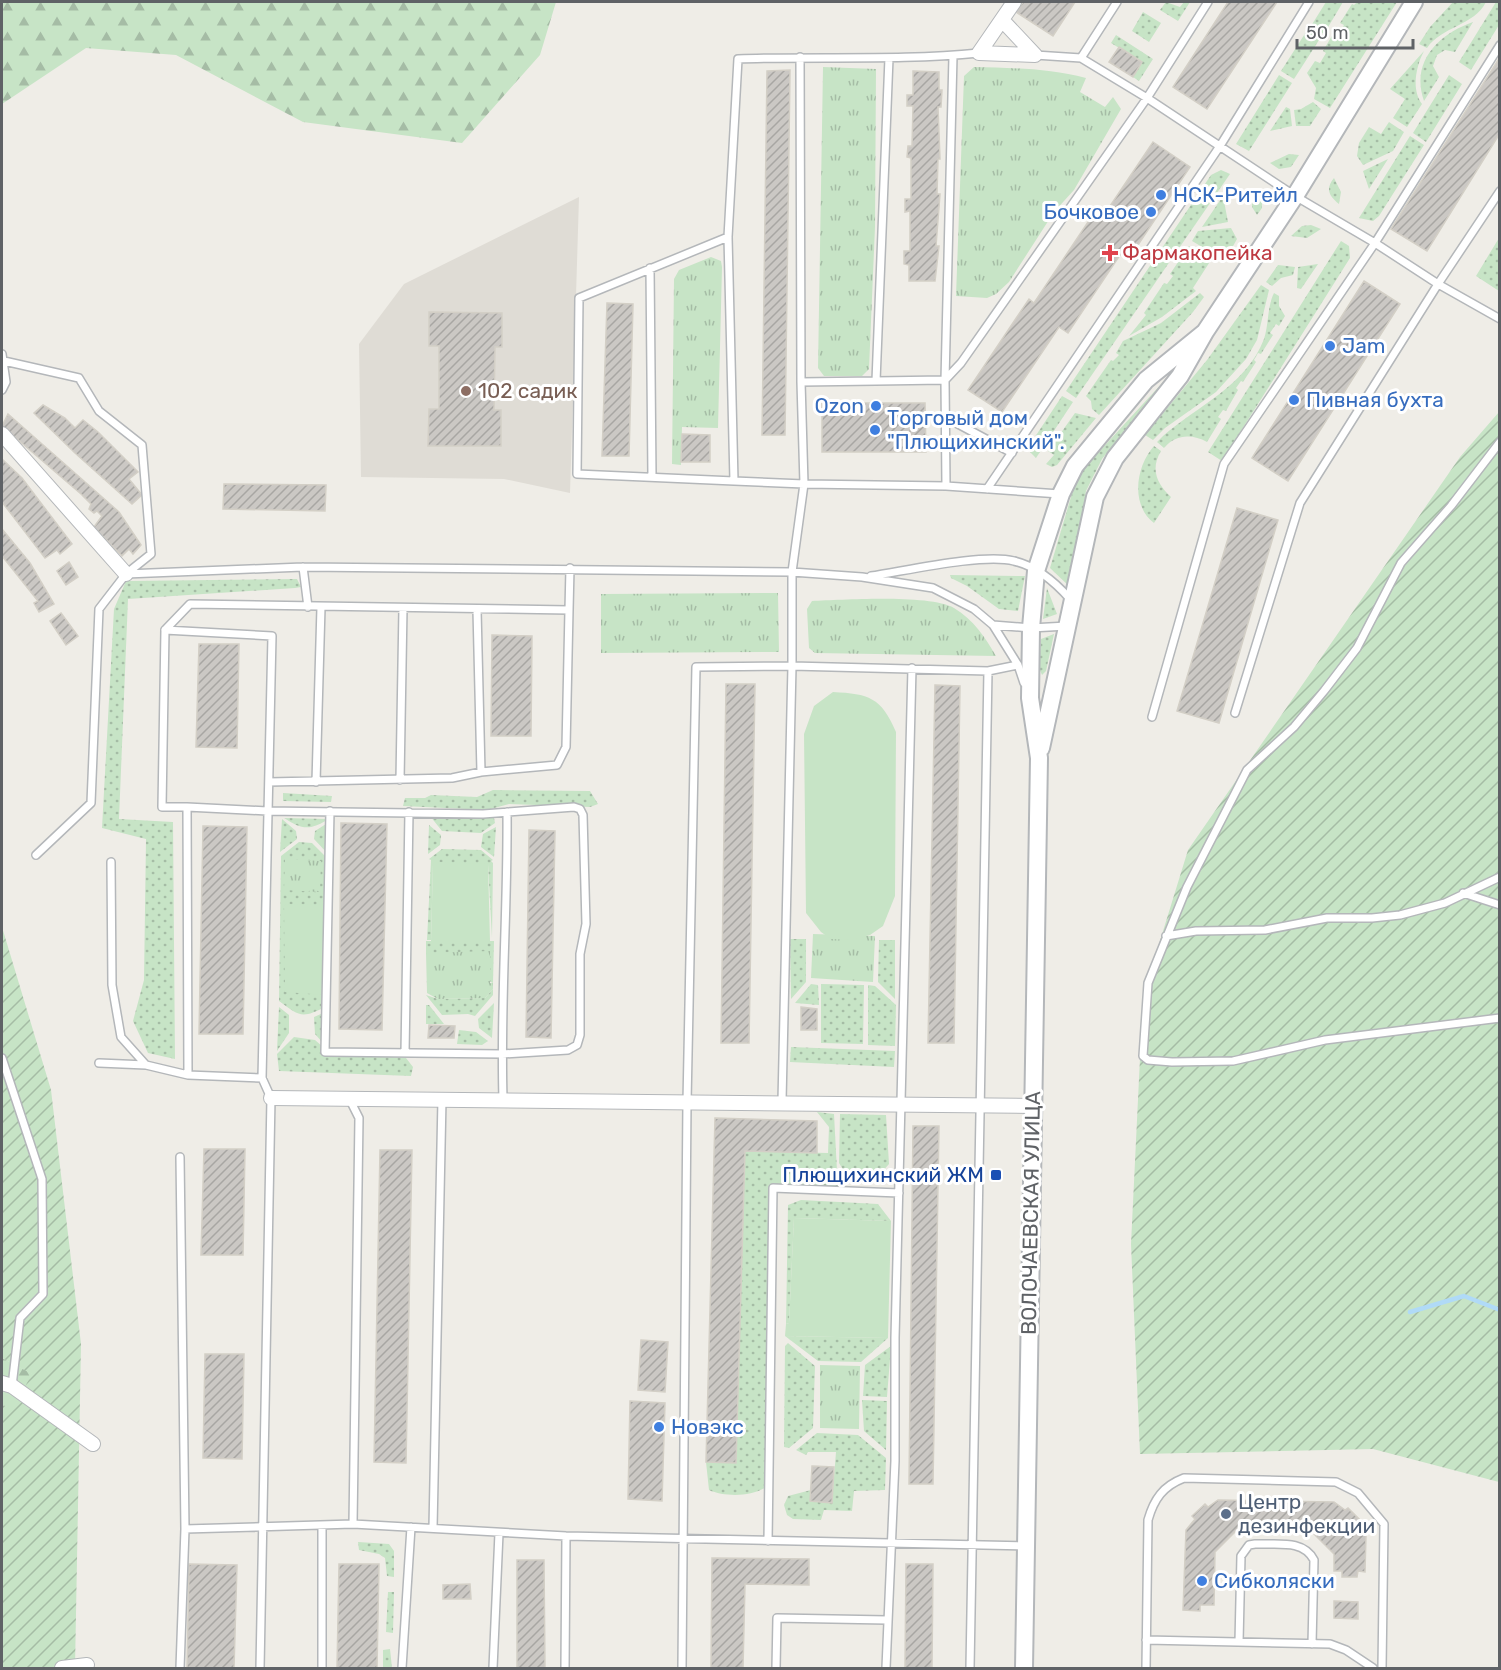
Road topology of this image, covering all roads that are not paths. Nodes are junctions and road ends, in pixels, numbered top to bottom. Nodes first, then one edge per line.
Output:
1 (1014, 2) edge
2 (1117, 2) edge
3 (1208, 2) edge
4 (1309, 2) edge
5 (1414, 2) edge
6 (1003, 21) junction
7 (1500, 45) edge
8 (979, 53) junction
9 (1035, 55) junction
10 (953, 56) junction
11 (800, 57) junction
12 (889, 58) junction
13 (1081, 58) junction
14 (1147, 98) junction
15 (1220, 146) junction
16 (1500, 191) edge
17 (1295, 196) junction
18 (728, 237) junction
19 (1375, 243) junction
20 (650, 268) junction
21 (1438, 284) junction
22 (1500, 319) edge
23 (1205, 332) junction
24 (3, 358) edge
25 (945, 380) junction
26 (876, 381) junction
27 (801, 382) junction
28 (2, 390) edge
29 (945, 417) junction
30 (2, 434) edge
31 (1500, 441) edge
32 (1012, 453) junction
33 (652, 477) junction
34 (734, 481) junction
35 (804, 484) junction
36 (946, 486) junction
37 (987, 489) junction
38 (1061, 494) junction
39 (303, 567) junction
40 (570, 568) junction
41 (1036, 571) junction
42 (792, 572) junction
43 (126, 574) junction
44 (862, 577) junction
45 (1074, 603) junction
46 (308, 607) junction
47 (321, 607) junction
48 (404, 608) junction
49 (477, 610) junction
50 (569, 610) junction
51 (993, 625) junction
52 (1067, 626) junction
53 (1031, 628) junction
54 (165, 630) junction
55 (1018, 665) junction
56 (792, 666) junction
57 (912, 668) junction
58 (988, 671) junction
59 (1030, 698) junction
60 (1235, 713) dead end
61 (1152, 717) dead end
62 (1039, 758) junction
63 (481, 772) junction
64 (400, 780) junction
65 (269, 782) junction
66 (316, 782) junction
67 (187, 807) junction
68 (267, 811) junction
69 (330, 811) junction
70 (409, 812) junction
71 (507, 812) junction
72 (36, 855) dead end
73 (111, 862) dead end
74 (1500, 877) edge
75 (1463, 893) junction
76 (1500, 905) edge
77 (1166, 936) junction
78 (1500, 1018) edge
79 (405, 1053) junction
80 (502, 1054) junction
81 (2, 1058) edge
82 (99, 1064) dead end
83 (146, 1065) junction
84 (188, 1075) junction
85 (262, 1078) junction
86 (272, 1098) junction
87 (349, 1098) junction
88 (503, 1098) junction
89 (442, 1099) junction
90 (782, 1101) junction
91 (687, 1102) junction
92 (902, 1104) junction
93 (1034, 1106) junction
94 (979, 1107) junction
95 (180, 1157) dead end
96 (899, 1192) junction
97 (7, 1384) edge
98 (93, 1444) dead end
99 (353, 1524) junction
100 (265, 1526) junction
101 (322, 1527) junction
102 (411, 1527) junction
103 (433, 1528) junction
104 (185, 1529) junction
105 (499, 1533) junction
106 (566, 1536) junction
107 (684, 1539) junction
108 (768, 1541) junction
109 (891, 1544) junction
110 (1025, 1546) junction
111 (971, 1547) junction
112 (887, 1620) junction
113 (1146, 1640) junction
114 (1239, 1642) junction
115 (1312, 1644) junction
116 (87, 1665) dead end
117 (62, 1668) edge
118 (180, 1668) edge
119 (260, 1668) edge
120 (322, 1668) edge
121 (402, 1668) edge
122 (493, 1668) edge
123 (565, 1668) edge
124 (682, 1668) edge
125 (776, 1668) edge
126 (886, 1668) edge
127 (970, 1668) edge
128 (1024, 1668) edge
129 (1146, 1668) edge
130 (1373, 1668) edge
131 (1382, 1668) edge

1 - 6 street
2 - 13 lane
3 - 14 lane
4 - 15 lane
5 - 17 street
6 - 8 street
6 - 9 street
7 - 19 lane
8 - 9 street
8 - 10 lane
9 - 13 lane
10 - 12 lane
10 - 25 lane
11 - 12 lane
11 - 18 lane
11 - 27 lane
12 - 26 lane
13 - 14 lane
14 - 15 lane
14 - 25 lane
15 - 17 lane
15 - 32 lane
16 - 21 lane
17 - 19 lane
17 - 23 street
18 - 20 lane
18 - 34 lane
19 - 21 lane
19 - 61 lane
20 - 33 lane
20 - 33 lane
21 - 22 lane
21 - 60 lane
23 - 38 street, ВОЛОЧАЕВСКАЯ УЛИЦА
23 - 45 street, ВОЛОЧАЕВСКАЯ УЛИЦА
24 - 28 lane
24 - 43 lane
25 - 26 lane
25 - 29 lane
26 - 27 lane
27 - 35 lane
29 - 32 lane
29 - 36 lane
30 - 43 street
31 - 77 lane
32 - 37 lane
33 - 34 lane
34 - 35 lane
35 - 36 lane
35 - 42 lane
36 - 37 lane
37 - 38 lane
38 - 41 street, ВОЛОЧАЕВСКАЯ УЛИЦА
39 - 40 lane
39 - 43 lane
39 - 46 lane
40 - 42 lane
40 - 50 lane
41 - 44 lane
41 - 45 lane
41 - 53 street, ВОЛОЧАЕВСКАЯ УЛИЦА
42 - 44 lane
42 - 56 lane
43 - 72 lane
44 - 51 lane
45 - 52 street, ВОЛОЧАЕВСКАЯ УЛИЦА
46 - 47 lane
46 - 54 lane
47 - 48 lane
47 - 66 lane
48 - 49 lane
48 - 64 lane
49 - 50 lane
49 - 63 lane
50 - 63 lane
51 - 53 lane
51 - 55 lane
52 - 53 lane
52 - 62 street, ВОЛОЧАЕВСКАЯ УЛИЦА
53 - 59 street, ВОЛОЧАЕВСКАЯ УЛИЦА
54 - 65 lane
54 - 67 lane
55 - 58 lane
55 - 59 lane
56 - 57 lane
56 - 90 lane
56 - 91 lane
57 - 58 lane
57 - 92 lane
58 - 94 lane
59 - 62 street, ВОЛОЧАЕВСКАЯ УЛИЦА
62 - 93 street, ВОЛОЧАЕВСКАЯ УЛИЦА
63 - 64 lane
64 - 66 lane
65 - 66 lane
65 - 68 lane
67 - 68 lane
67 - 84 lane
68 - 69 lane
68 - 85 lane
69 - 70 lane
69 - 79 lane
70 - 71 lane
70 - 79 lane
71 - 80 lane
71 - 80 lane
73 - 83 lane
74 - 75 lane
75 - 76 lane
75 - 77 lane
77 - 78 lane
79 - 80 lane
80 - 88 lane
81 - 97 lane
82 - 83 lane
83 - 84 lane
84 - 85 lane
85 - 86 lane
86 - 87 street
86 - 100 lane
87 - 89 street
87 - 99 lane
88 - 89 street
88 - 91 street
89 - 103 lane
90 - 91 street
90 - 92 street
91 - 107 lane
92 - 94 street
92 - 96 lane
93 - 94 street
93 - 110 street, ВОЛОЧАЕВСКАЯ УЛИЦА
94 - 111 lane
95 - 104 lane
96 - 108 lane
96 - 109 lane
97 - 98 street
99 - 101 lane
99 - 102 lane
100 - 101 lane
100 - 104 lane
100 - 119 lane
101 - 120 lane
102 - 103 lane
102 - 121 lane
103 - 105 lane
104 - 118 lane
105 - 106 lane
105 - 122 lane
106 - 107 lane
106 - 123 lane
107 - 108 lane
107 - 124 lane
108 - 109 lane
109 - 111 lane
109 - 112 lane
110 - 111 lane
110 - 128 street, ВОЛОЧАЕВСКАЯ УЛИЦА
111 - 127 lane
112 - 125 lane
112 - 126 lane
113 - 114 lane
113 - 129 lane
113 - 131 lane
114 - 115 lane
114 - 115 lane
115 - 130 lane
116 - 117 street

